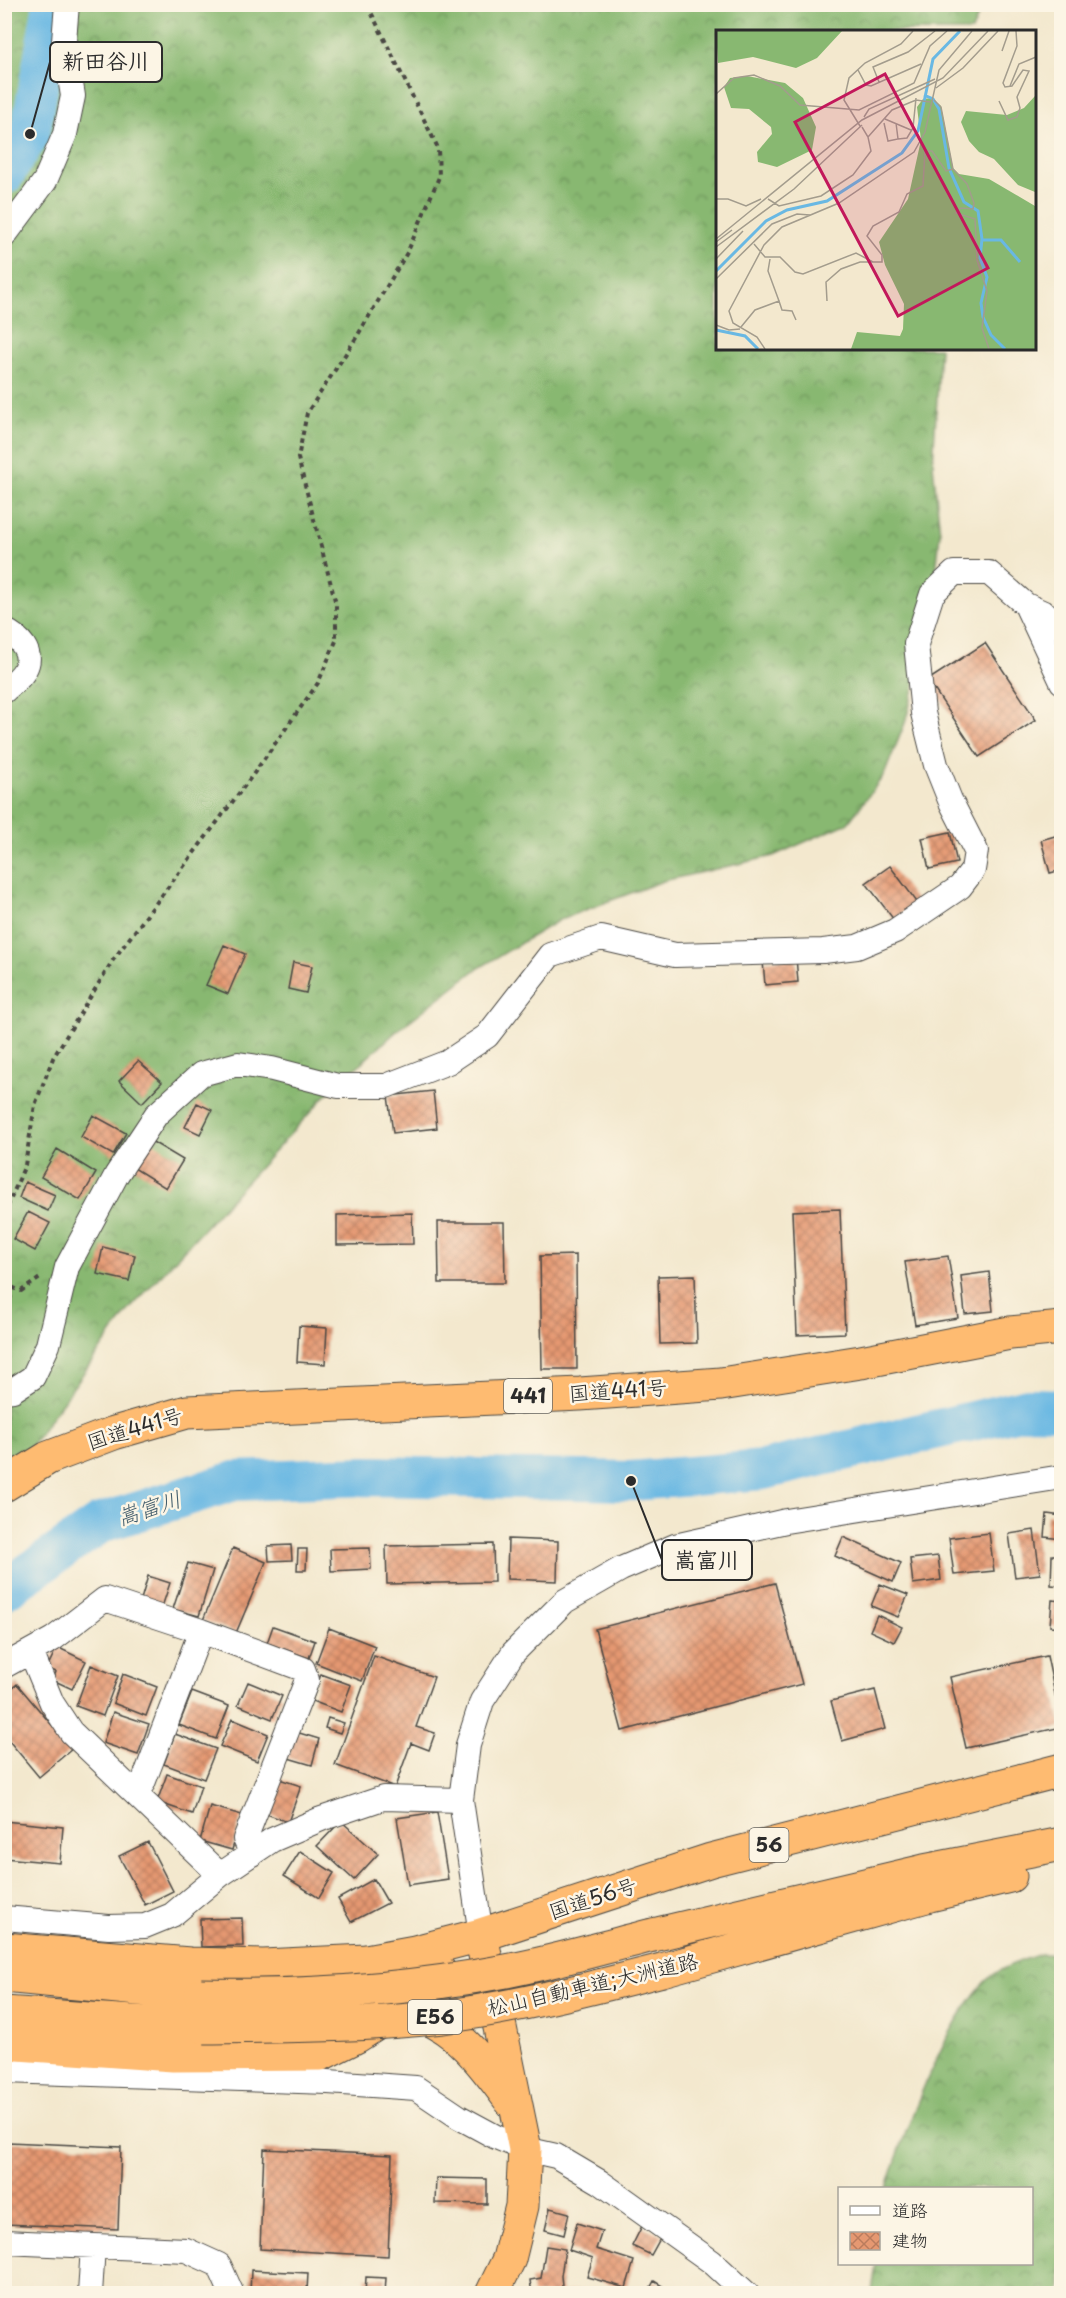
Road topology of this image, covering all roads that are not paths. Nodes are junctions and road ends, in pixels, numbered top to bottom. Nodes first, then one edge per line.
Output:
1 (67, 4) edge
2 (4, 236) edge
3 (1026, 605) junction
4 (1062, 628) edge
5 (4, 630) edge
6 (1062, 682) edge
7 (4, 691) edge
8 (1062, 1328) edge
9 (4, 1391) edge
10 (1062, 1477) edge
11 (4, 1485) edge
12 (201, 1631) junction
13 (31, 1652) junction
14 (4, 1666) edge
15 (1062, 1770) edge
16 (135, 1793) junction
17 (461, 1800) junction
18 (1062, 1844) edge
19 (252, 1854) junction
20 (1062, 1864) edge
21 (220, 1875) junction
22 (4, 1917) edge
23 (481, 1935) junction
24 (4, 1949) edge
25 (4, 1976) edge
26 (202, 2011) junction
27 (4, 2013) edge
28 (393, 2013) junction
29 (4, 2043) edge
30 (4, 2071) edge
31 (517, 2110) junction
32 (525, 2149) junction
33 (4, 2242) edge
34 (93, 2246) junction
35 (90, 2294) edge
36 (232, 2294) edge
37 (492, 2294) edge
38 (747, 2294) edge

1 - 2 street
3 - 4 street
3 - 6 street
3 - 9 street
5 - 7 street
8 - 11 highway, 国道441号 / 441
10 - 17 street
12 - 13 street
12 - 16 street
12 - 19 street
13 - 14 street
13 - 16 street
15 - 23 highway, 国道56号 / 56
16 - 21 street
17 - 19 street
17 - 23 street
18 - 26 highway, 松山自動車道;大洲道路 / E56, bridge
19 - 21 street
20 - 26 highway, 松山自動車道;大洲道路 / E56, bridge
21 - 22 street
23 - 24 highway, 国道56号
23 - 28 highway
23 - 31 highway
25 - 26 highway, 松山自動車道;大洲道路 / E56
26 - 27 highway, 松山自動車道;大洲道路 / E56
28 - 29 highway
28 - 31 highway
30 - 32 street
31 - 32 highway
32 - 37 highway
32 - 38 street
33 - 34 street
34 - 35 street
34 - 36 street

